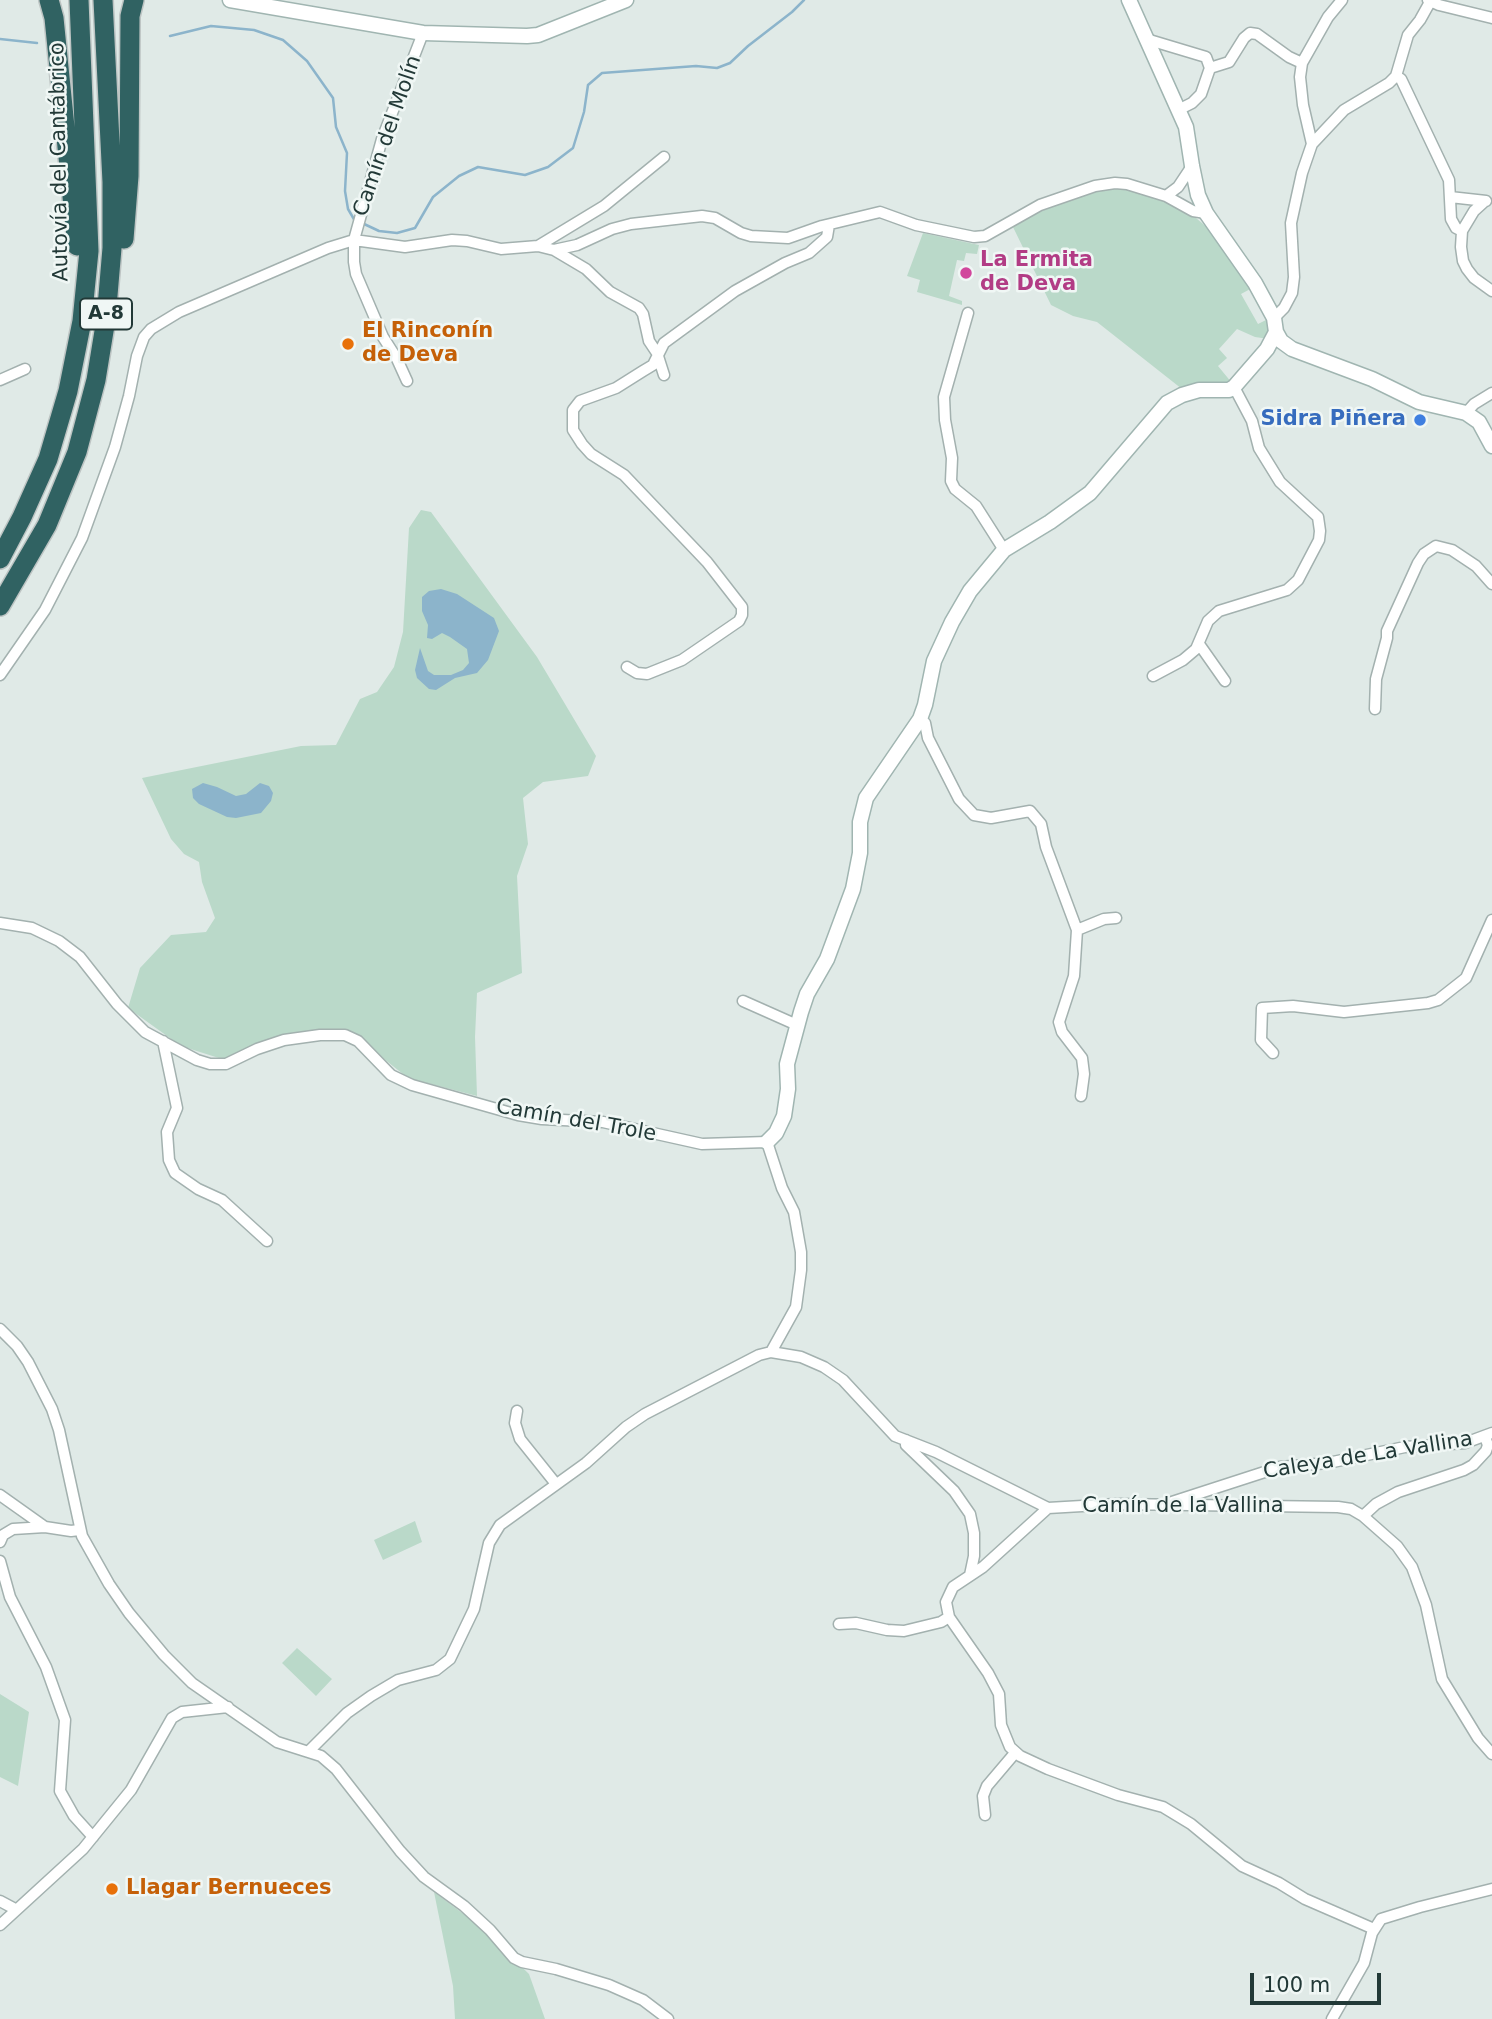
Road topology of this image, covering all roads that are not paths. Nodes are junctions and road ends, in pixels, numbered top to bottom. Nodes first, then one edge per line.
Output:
1 (49, 0) edge
2 (79, 0) edge
3 (103, 0) edge
4 (134, 0) edge
5 (230, 0) edge
6 (626, 0) edge
7 (1129, 0) edge
8 (1342, 0) edge
9 (1429, 1) edge
10 (1492, 18) edge
11 (423, 33) junction
12 (1146, 39) junction
13 (1302, 63) junction
14 (1210, 68) junction
15 (1396, 76) junction
16 (1178, 110) junction
17 (1312, 144) junction
18 (664, 157) dead end
19 (1192, 166) junction
20 (1166, 196) junction
21 (1450, 197) junction
22 (1489, 201) edge
23 (1206, 213) junction
24 (829, 225) junction
25 (573, 227) junction
26 (1462, 232) junction
27 (355, 235) junction
28 (578, 245) junction
29 (538, 246) junction
30 (554, 250) junction
31 (586, 269) junction
32 (1492, 291) edge
33 (968, 313) dead end
34 (1275, 325) junction
35 (657, 353) junction
36 (25, 369) dead end
37 (664, 374) dead end
38 (0, 380) edge
39 (96, 380) junction
40 (407, 381) dead end
41 (1234, 387) junction
42 (1492, 393) edge
43 (1466, 413) junction
44 (1492, 446) edge
45 (0, 546) edge
46 (1004, 550) junction
47 (0, 559) edge
48 (1492, 584) edge
49 (0, 606) edge
50 (1199, 644) junction
51 (627, 667) dead end
52 (0, 675) edge
53 (1153, 676) dead end
54 (1225, 681) dead end
55 (1375, 709) dead end
56 (920, 719) junction
57 (1116, 918) dead end
58 (1492, 920) edge
59 (0, 923) edge
60 (1077, 930) junction
61 (743, 1001) dead end
62 (797, 1025) junction
63 (163, 1041) junction
64 (1273, 1053) dead end
65 (1081, 1096) dead end
66 (767, 1142) junction
67 (267, 1241) dead end
68 (0, 1329) edge
69 (771, 1352) junction
70 (517, 1411) dead end
71 (1489, 1435) edge
72 (906, 1440) junction
73 (556, 1484) junction
74 (0, 1495) edge
75 (1164, 1506) junction
76 (1048, 1508) junction
77 (1363, 1516) junction
78 (46, 1527) junction
79 (79, 1530) junction
80 (0, 1542) edge
81 (0, 1561) edge
82 (970, 1575) junction
83 (3, 1589) edge
84 (949, 1617) junction
85 (839, 1625) dead end
86 (228, 1707) junction
87 (308, 1752) junction
88 (1015, 1753) junction
89 (1492, 1754) edge
90 (985, 1815) dead end
91 (93, 1837) junction
92 (1492, 1889) edge
93 (0, 1901) edge
94 (16, 1909) junction
95 (0, 1925) edge
96 (1374, 1928) junction
97 (668, 2019) edge
98 (1332, 2019) edge

1 - 45 highway
2 - 47 highway, Autovía del Cantábrico / A-8
3 - 39 highway, A-8
4 - 39 highway
5 - 11 street
6 - 11 street
7 - 12 street
8 - 13 street
9 - 10 street
9 - 15 street
11 - 27 street, Camín del Molín
12 - 14 street
12 - 16 street
13 - 14 street
13 - 17 street
14 - 16 street
15 - 17 street
15 - 21 street
16 - 19 street
17 - 34 street
18 - 25 street
19 - 20 street
19 - 23 street
20 - 23 street
20 - 24 street
21 - 22 street
21 - 26 street
22 - 26 street
23 - 34 street
24 - 28 street
24 - 35 street
25 - 28 street
25 - 29 street
26 - 32 street
27 - 29 street
27 - 40 street
27 - 52 street
28 - 30 street
28 - 31 street
29 - 30 street
30 - 31 street
31 - 35 street
33 - 46 street
34 - 41 street
34 - 43 street
35 - 37 street
35 - 51 street
36 - 38 street
39 - 49 highway, A-8
41 - 46 street
41 - 50 street
42 - 43 street
43 - 44 street
46 - 56 street
48 - 55 street
50 - 53 street
50 - 54 street
56 - 60 street
56 - 62 street
57 - 60 street
58 - 64 street
59 - 63 street, Camín del Trole
60 - 65 street
61 - 62 street
62 - 66 street
63 - 66 street, Camín del Trole
63 - 67 street
66 - 69 street
68 - 79 street
69 - 72 street
69 - 73 street
70 - 73 street
71 - 75 street, Caleya de La Vallina
71 - 77 street
72 - 76 street
72 - 82 street
73 - 87 street
74 - 78 street
75 - 76 street, Camín de la Vallina
75 - 77 street, Camín de la Vallina
76 - 82 street
77 - 89 street, Camín de la Vallina
78 - 79 street
78 - 80 street
79 - 86 street
81 - 83 street
82 - 84 street
83 - 91 street
84 - 85 street
84 - 88 street
86 - 87 street
86 - 91 street
87 - 97 street
88 - 90 street
88 - 96 street
91 - 94 street
92 - 96 street
93 - 94 street
94 - 95 street
96 - 98 street

